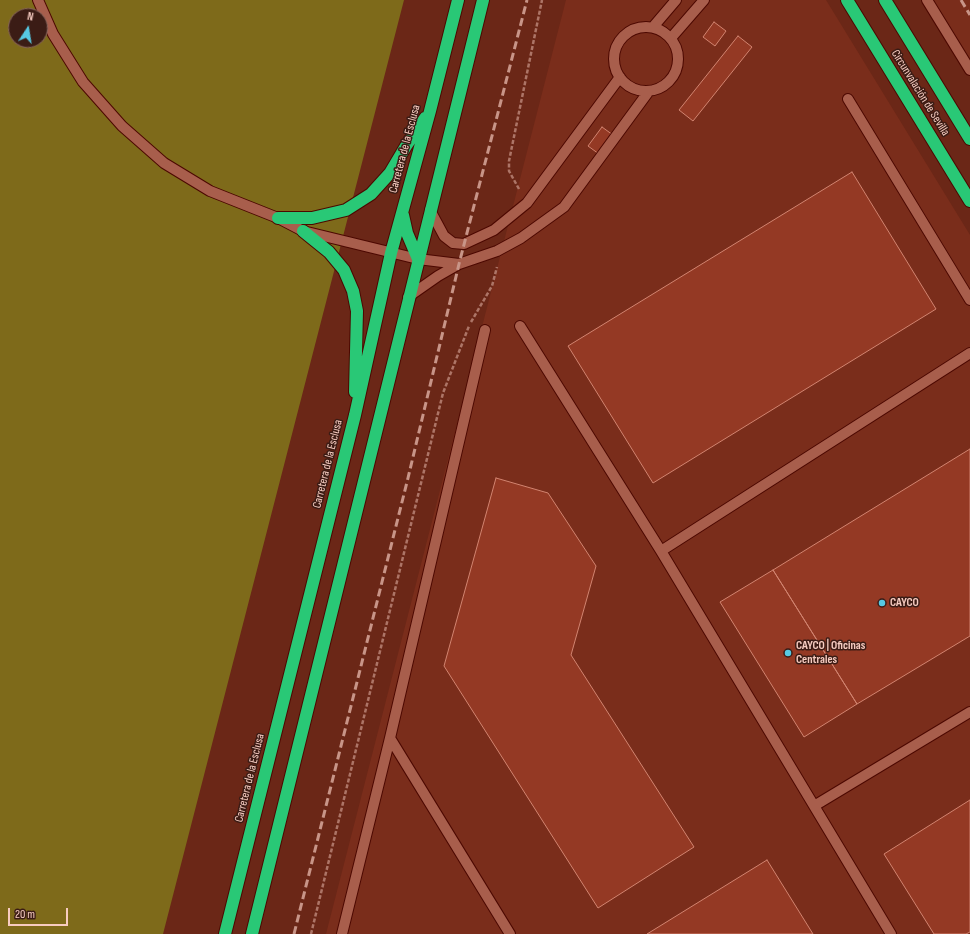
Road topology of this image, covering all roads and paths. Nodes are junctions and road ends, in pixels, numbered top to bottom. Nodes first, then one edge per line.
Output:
1 (38, 0) edge
2 (458, 0) edge
3 (483, 0) edge
4 (542, 0) edge
5 (676, 0) edge
6 (704, 0) edge
7 (846, 0) edge
8 (885, 0) edge
9 (928, 0) edge
10 (653, 28) junction
11 (671, 38) junction
12 (970, 70) edge
13 (620, 77) junction
14 (648, 91) junction
15 (848, 99) dead end
16 (430, 110) junction
17 (970, 139) edge
18 (970, 201) edge
19 (527, 203) junction
20 (430, 210) junction
21 (402, 211) junction
22 (278, 218) junction
23 (303, 232) junction
24 (391, 253) junction
25 (418, 259) junction
26 (459, 264) junction
27 (499, 264) dead end
28 (408, 297) junction
29 (970, 300) edge
30 (520, 326) dead end
31 (485, 330) dead end
32 (970, 353) edge
33 (355, 415) junction
34 (661, 551) junction
35 (970, 712) edge
36 (390, 738) junction
37 (814, 806) junction
38 (225, 934) edge
39 (252, 934) edge
40 (311, 934) edge
41 (342, 934) edge
42 (510, 934) edge
43 (891, 934) edge

1 - 22 street
2 - 16 highway, Carretera de la Esclusa
3 - 20 highway
4 - 19 path
5 - 10 street
6 - 11 street
7 - 18 highway, Circunvalación de Sevilla
8 - 17 highway, Circunvalación de Sevilla
9 - 12 street
10 - 11 street
10 - 13 street
11 - 14 street
13 - 14 street
13 - 19 street
14 - 26 street
15 - 29 street
16 - 21 highway, Carretera de la Esclusa
16 - 22 highway
19 - 20 street
20 - 25 highway
21 - 24 highway, Carretera de la Esclusa
21 - 25 highway
22 - 23 street
23 - 24 street
23 - 33 highway
24 - 25 street
24 - 33 highway, Carretera de la Esclusa
25 - 26 street
25 - 28 highway
26 - 28 street
27 - 40 path
28 - 39 highway
30 - 34 street
31 - 36 street
32 - 34 street
33 - 38 highway, Carretera de la Esclusa
34 - 37 street
35 - 37 street
36 - 41 street
36 - 42 street
37 - 43 street

